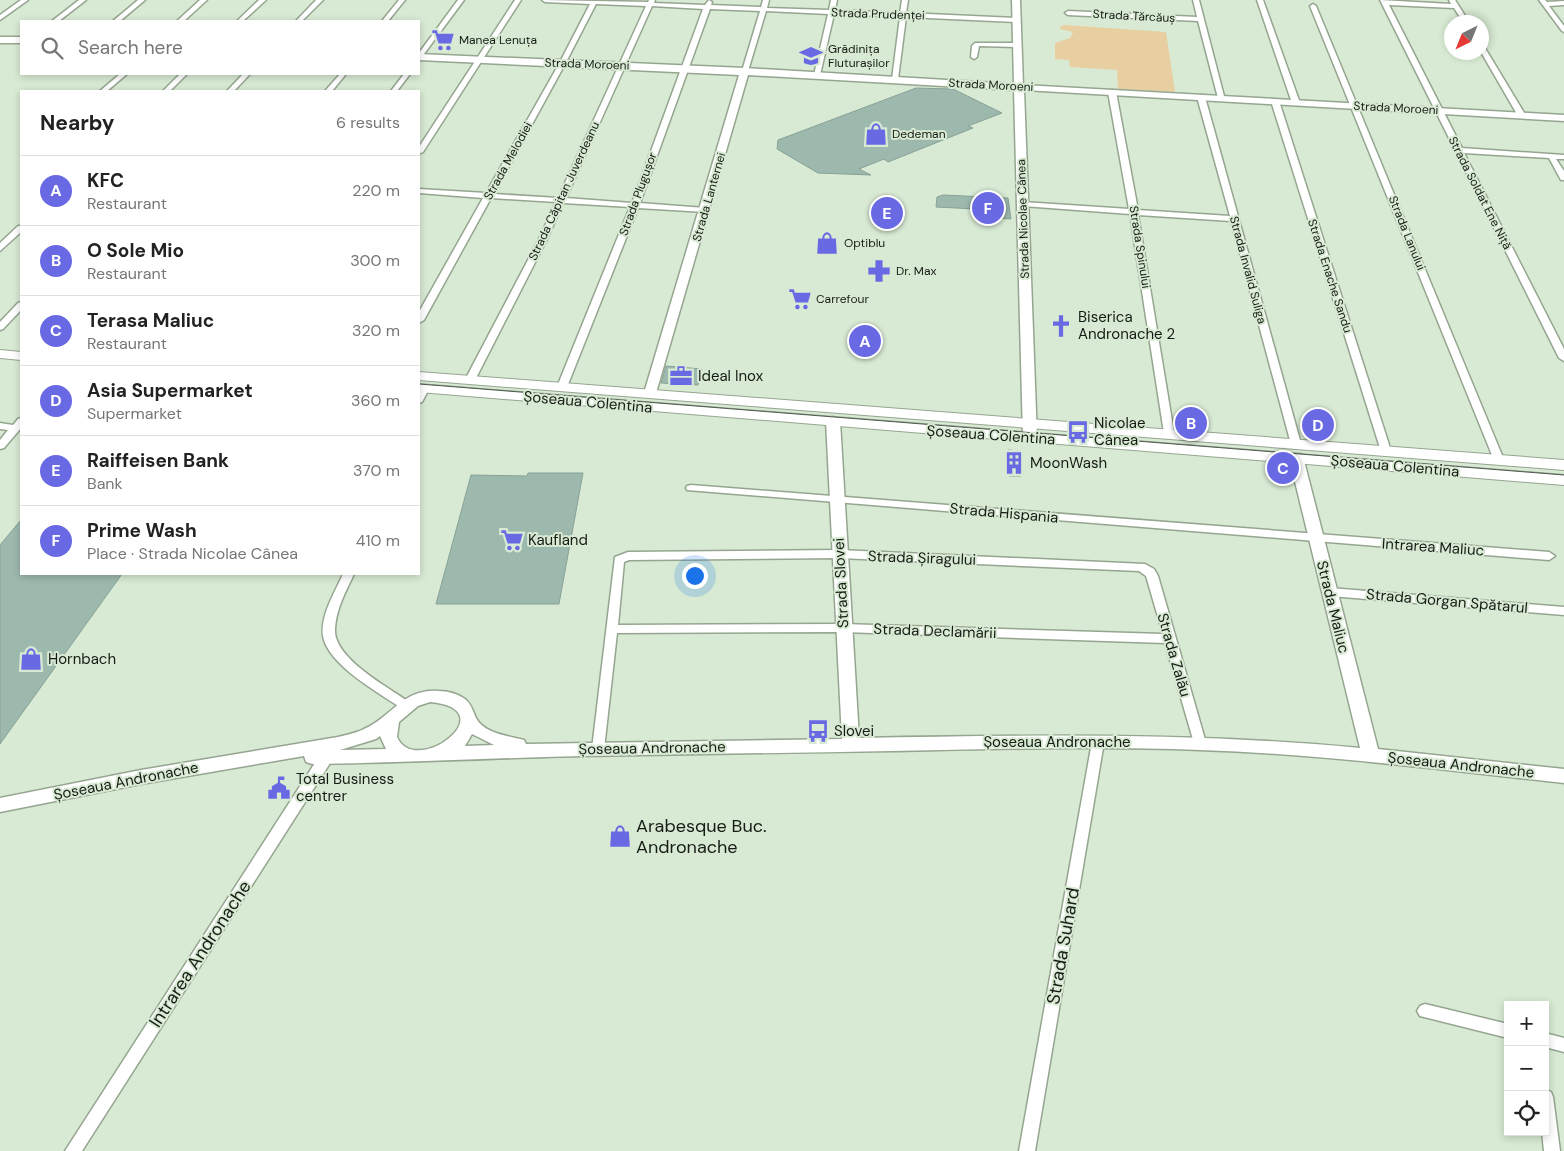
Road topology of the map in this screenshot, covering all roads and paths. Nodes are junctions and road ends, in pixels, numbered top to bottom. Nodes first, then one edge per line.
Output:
1 (25, 0) edge
2 (83, 0) edge
3 (142, 0) edge
4 (204, 0) edge
5 (263, 0) edge
6 (320, 0) edge
7 (402, 0) edge
8 (461, 0) edge
9 (518, 0) edge
10 (546, 0) edge
11 (766, 0) edge
12 (834, 0) edge
13 (905, 0) edge
14 (1016, 0) edge
15 (1196, 0) edge
16 (1260, 0) edge
17 (594, 1) edge
18 (1383, 1) edge
19 (651, 2) edge
20 (1543, 2) edge
21 (708, 3) edge
22 (1454, 3) edge
23 (1564, 3) edge
24 (1313, 6) dead end
25 (763, 9) junction
26 (831, 12) junction
27 (1068, 13) dead end
28 (903, 15) junction
29 (1462, 15) edge
30 (0, 18) edge
31 (1201, 19) junction
32 (56, 20) edge
33 (117, 20) edge
34 (181, 20) edge
35 (241, 20) edge
36 (300, 20) edge
37 (386, 20) edge
38 (1016, 20) junction
39 (1564, 30) edge
40 (0, 40) edge
41 (20, 40) edge
42 (1016, 45) junction
43 (420, 56) edge
44 (420, 57) edge
45 (974, 57) dead end
46 (480, 59) junction
47 (1489, 60) edge
48 (562, 64) junction
49 (622, 66) junction
50 (684, 69) junction
51 (745, 72) junction
52 (123, 75) edge
53 (183, 75) edge
54 (246, 75) edge
55 (341, 75) edge
56 (406, 75) edge
57 (816, 75) junction
58 (895, 80) junction
59 (1017, 87) junction
60 (104, 90) edge
61 (167, 90) edge
62 (231, 90) edge
63 (329, 90) edge
64 (395, 90) edge
65 (1112, 92) junction
66 (1201, 97) junction
67 (1222, 98) junction
68 (1275, 102) junction
69 (1296, 102) junction
70 (1355, 106) junction
71 (1438, 111) junction
72 (1522, 116) junction
73 (1564, 118) edge
74 (420, 150) edge
75 (1458, 150) junction
76 (1551, 156) junction
77 (1564, 157) edge
78 (1564, 178) edge
79 (420, 191) edge
80 (489, 196) junction
81 (561, 200) junction
82 (1022, 204) junction
83 (636, 205) junction
84 (705, 210) junction
85 (1134, 212) junction
86 (1234, 219) junction
87 (20, 229) edge
88 (0, 248) edge
89 (20, 306) edge
90 (420, 318) edge
91 (0, 327) edge
92 (0, 345) edge
93 (20, 347) edge
94 (0, 354) edge
95 (20, 356) edge
96 (1564, 358) edge
97 (470, 380) junction
98 (562, 387) junction
99 (420, 388) edge
100 (650, 393) junction
101 (833, 421) junction
102 (1029, 422) junction
103 (19, 424) edge
104 (0, 426) edge
105 (1170, 433) junction
106 (1030, 438) junction
107 (0, 446) edge
108 (1296, 450) junction
109 (1386, 451) junction
110 (1499, 460) junction
111 (1564, 465) edge
112 (1564, 480) edge
113 (691, 488) dead end
114 (836, 499) junction
115 (1316, 538) junction
116 (839, 554) junction
117 (1549, 556) dead end
118 (1146, 569) joint
119 (348, 575) edge
120 (1330, 592) junction
121 (1564, 611) edge
122 (843, 628) junction
123 (610, 629) junction
124 (1169, 639) junction
125 (405, 705) junction
126 (392, 719) junction
127 (469, 721) junction
128 (1098, 742) junction
129 (1200, 743) junction
130 (851, 746) junction
131 (598, 749) junction
132 (549, 750) junction
133 (442, 754) junction
134 (327, 756) junction
135 (411, 756) junction
136 (1371, 756) junction
137 (253, 759) junction
138 (1564, 776) edge
139 (0, 805) edge
140 (1425, 1010) dead end
141 (1504, 1030) edge
142 (1549, 1041) edge
143 (1564, 1045) edge
144 (1549, 1128) edge
145 (73, 1151) edge
146 (1027, 1151) edge
147 (1552, 1151) edge

1 - 30 street
2 - 32 street
3 - 33 street
4 - 34 street
5 - 35 street
6 - 36 street
7 - 37 street
8 - 43 street
9 - 46 street
10 - 17 street, Strada Prudenței
11 - 25 street, Strada Lanternei
12 - 26 street
13 - 28 street
14 - 38 street, Strada Nicolae Cânea
15 - 31 street
16 - 69 street
17 - 19 street, Strada Prudenței
17 - 48 street, Strada Melodiei
18 - 22 street
18 - 71 street, Strada Soldat Ene Niță
19 - 21 street, Strada Prudenței
19 - 49 street, Strada Căpitan Juverdeanu
20 - 23 street
20 - 39 street
21 - 25 street, Strada Prudenței
21 - 50 street, Strada Plugușor
22 - 29 street
24 - 70 street, Strada Lanului
25 - 26 street, Strada Prudenței
25 - 51 street, Strada Lanternei
26 - 28 street, Strada Prudenței
26 - 57 street
27 - 31 street, Strada Tărcăuș
28 - 38 street, Strada Prudenței
28 - 58 street
31 - 67 street
38 - 42 street, Strada Nicolae Cânea
40 - 41 street
42 - 45 street
42 - 59 street, Strada Nicolae Cânea
44 - 46 street, Strada Moroeni
46 - 48 street, Strada Moroeni
46 - 74 street
47 - 72 street
48 - 49 street, Strada Moroeni
48 - 80 street, Strada Melodiei
49 - 50 street, Strada Moroeni
49 - 81 street, Strada Căpitan Juverdeanu
50 - 51 street, Strada Moroeni
50 - 83 street, Strada Plugușor
51 - 57 street, Strada Moroeni
51 - 84 street, Strada Lanternei
52 - 60 street
53 - 61 street
54 - 62 street
55 - 63 street
56 - 64 street
57 - 58 street, Strada Moroeni
58 - 59 street, Strada Moroeni
59 - 65 street, Strada Moroeni
59 - 82 street, Strada Nicolae Cânea
65 - 66 street, Strada Moroeni
65 - 85 street, Strada Spinului
66 - 67 street, Strada Moroeni
66 - 86 street, Strada Invalid Suliga
67 - 68 street, Strada Moroeni
68 - 69 street, Strada Moroeni
68 - 109 street, Strada Enache Sandu
69 - 70 street, Strada Moroeni
70 - 71 street, Strada Moroeni
70 - 110 street, Strada Lanului
71 - 72 street, Strada Moroeni
71 - 75 street, Strada Soldat Ene Niță
72 - 73 street, Strada Moroeni
75 - 76 street
75 - 96 street, Strada Soldat Ene Niță
76 - 77 street
76 - 78 street
79 - 80 street
80 - 81 street
80 - 90 street, Strada Melodiei
81 - 83 street
81 - 97 street, Strada Căpitan Juverdeanu
82 - 85 street
82 - 102 street, Strada Nicolae Cânea
83 - 84 street
83 - 98 street, Strada Plugușor
84 - 100 street, Strada Lanternei
85 - 86 street
85 - 105 street, Strada Spinului
86 - 108 street, Strada Invalid Suliga
87 - 88 street
89 - 91 street
92 - 93 main road
94 - 95 main road
97 - 98 main road, Șoseaua Colentina
97 - 99 main road, Șoseaua Colentina
98 - 100 main road, Șoseaua Colentina
99 - 101 main road, Șoseaua Colentina
100 - 102 main road, Șoseaua Colentina
101 - 106 main road, Șoseaua Colentina
101 - 114 street, Strada Slovei
102 - 105 main road, Șoseaua Colentina
102 - 106 street, Strada Nicolae Cânea
103 - 104 street
103 - 107 street
105 - 108 main road, Șoseaua Colentina
106 - 108 main road, Șoseaua Colentina
108 - 109 main road, Șoseaua Colentina
108 - 112 main road, Șoseaua Colentina
108 - 115 street, Strada Maliuc
109 - 110 main road, Șoseaua Colentina
110 - 111 main road, Șoseaua Colentina
113 - 114 street, Strada Hispania
114 - 115 street, Strada Hispania
114 - 116 street, Strada Slovei
115 - 117 street, Intrarea Maliuc
115 - 120 street, Strada Maliuc
116 - 118 street, Strada Șiragului
116 - 122 street, Strada Slovei
116 - 123 street, Strada Șiragului
118 - 124 street, Strada Zalău
119 - 125 street
120 - 121 street, Strada Gorgan Spătarul
120 - 136 street, Strada Maliuc
122 - 123 street, Strada Declamării
122 - 124 street, Strada Declamării
122 - 130 street, Strada Slovei
123 - 131 street, Strada Șiragului
124 - 129 street, Strada Zalău
125 - 126 street
125 - 127 street
126 - 135 street
126 - 137 street, Șoseaua Andronache
127 - 132 street, Șoseaua Andronache
127 - 133 street
128 - 129 street, Șoseaua Andronache
128 - 130 street, Șoseaua Andronache
128 - 146 street, Strada Suhard
129 - 136 street, Șoseaua Andronache
130 - 131 street, Șoseaua Andronache
131 - 132 street, Șoseaua Andronache
132 - 133 street, Șoseaua Andronache
133 - 135 street
134 - 135 street, Șoseaua Andronache
134 - 137 street, Șoseaua Andronache
134 - 145 street, Intrarea Andronache
136 - 138 street, Șoseaua Andronache
137 - 139 street, Șoseaua Andronache
140 - 141 street
142 - 143 street
144 - 147 street

